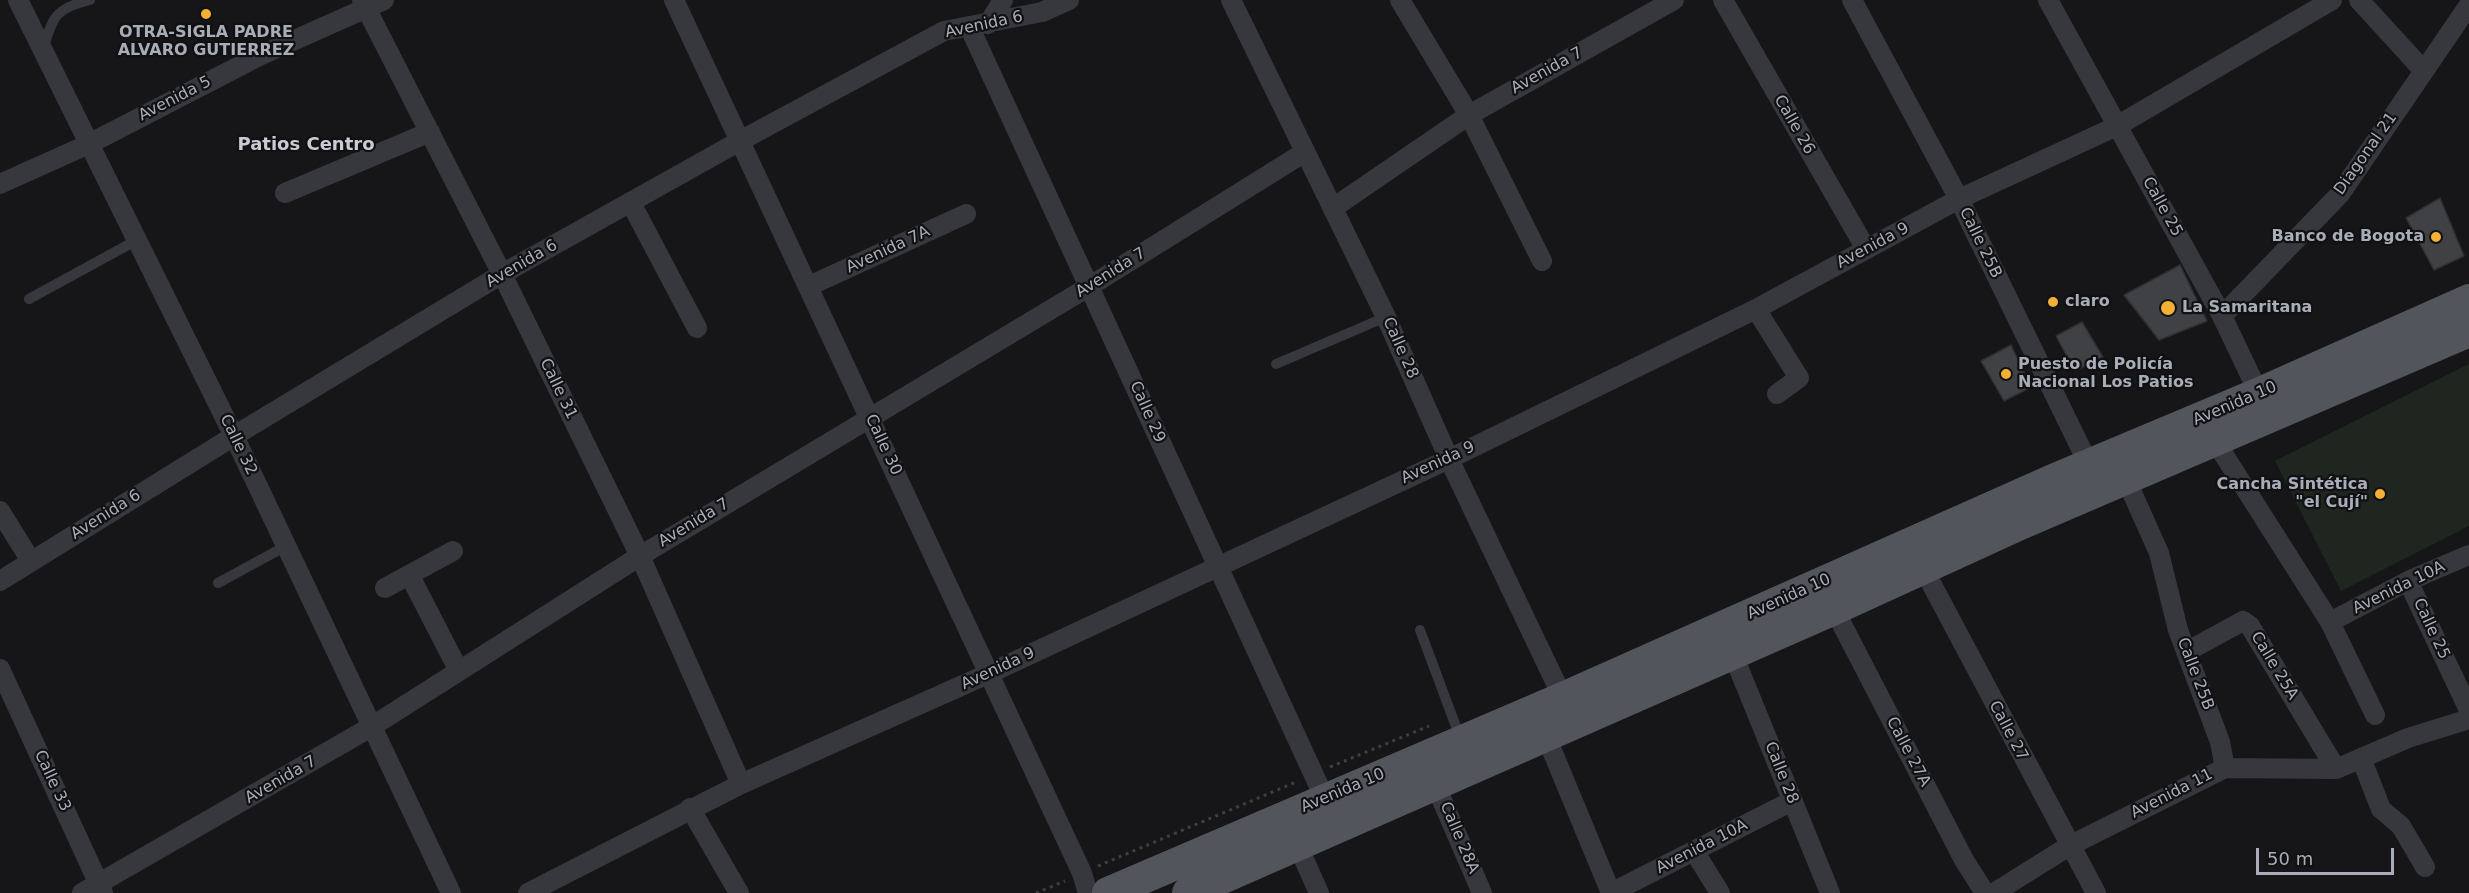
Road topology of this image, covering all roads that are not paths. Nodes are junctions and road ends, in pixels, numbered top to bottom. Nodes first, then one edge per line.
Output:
1 (18, 0) edge
2 (90, 0) edge
3 (384, 0) edge
4 (674, 0) edge
5 (1004, 0) edge
6 (1069, 0) edge
7 (1231, 0) edge
8 (1400, 0) edge
9 (1674, 0) edge
10 (1723, 0) edge
11 (1852, 0) edge
12 (2048, 0) edge
13 (2332, 0) edge
14 (2359, 0) edge
15 (364, 4) edge
16 (2469, 5) edge
17 (978, 25) junction
18 (43, 51) junction
19 (2423, 70) junction
20 (1469, 115) junction
21 (2117, 126) junction
22 (430, 132) junction
23 (738, 142) junction
24 (89, 144) junction
25 (1305, 152) junction
26 (0, 184) edge
27 (285, 193) dead end
28 (1959, 200) junction
29 (631, 203) junction
30 (1333, 208) junction
31 (966, 214) dead end
32 (136, 240) junction
33 (1866, 249) junction
34 (1542, 261) dead end
35 (502, 274) junction
36 (810, 286) junction
37 (1090, 286) junction
38 (29, 299) dead end
39 (2469, 300) edge
40 (1756, 309) junction
41 (2222, 316) junction
42 (1386, 317) junction
43 (697, 328) dead end
44 (2469, 331) edge
45 (1276, 364) dead end
46 (1777, 394) dead end
47 (2265, 405) junction
48 (870, 417) junction
49 (234, 436) junction
50 (2215, 441) junction
51 (1449, 459) junction
52 (2105, 478) junction
53 (0, 511) edge
54 (286, 546) junction
55 (453, 552) dead end
56 (2469, 555) edge
57 (640, 556) junction
58 (31, 561) junction
59 (1216, 567) junction
60 (1923, 568) junction
61 (410, 576) junction
62 (0, 581) edge
63 (2408, 581) junction
64 (218, 582) dead end
65 (385, 588) dead end
66 (1834, 609) junction
67 (2331, 622) junction
68 (1420, 630) dead end
69 (1732, 652) junction
70 (2186, 652) junction
71 (0, 669) edge
72 (459, 671) junction
73 (990, 674) junction
74 (1563, 698) junction
75 (2469, 710) edge
76 (2374, 715) dead end
77 (2469, 719) edge
78 (371, 728) junction
79 (1546, 736) junction
80 (1462, 740) junction
81 (2361, 758) junction
82 (2225, 768) junction
83 (2336, 769) junction
84 (741, 784) junction
85 (1435, 784) junction
86 (1324, 799) junction
87 (1792, 801) junction
88 (690, 808) junction
89 (1298, 846) junction
90 (2069, 846) junction
91 (1694, 851) junction
92 (2426, 867) dead end
93 (95, 890) edge
94 (451, 893) edge
95 (528, 893) edge
96 (739, 893) edge
97 (1088, 893) edge
98 (1108, 893) edge
99 (1188, 893) edge
100 (1319, 893) edge
101 (1482, 893) edge
102 (1611, 893) edge
103 (1720, 893) edge
104 (1830, 893) edge
105 (1985, 893) edge
106 (1994, 893) edge
107 (2096, 893) edge

1 - 18 street, Calle 32
2 - 18 lane
3 - 15 street, Avenida 5
4 - 23 street, Calle 30
5 - 17 street
6 - 17 street, Avenida 6
7 - 25 street, Calle 28
8 - 20 street
9 - 20 street, Avenida 7
10 - 33 street, Calle 26
11 - 28 street, Calle 25B
12 - 21 street, Calle 25
13 - 21 street, Avenida 9
14 - 19 street
15 - 22 street, Calle 31
15 - 24 street, Avenida 5
16 - 19 street, Diagonal 21
17 - 23 street, Avenida 6
17 - 37 street, Calle 29
18 - 24 street, Calle 32
19 - 41 street, Diagonal 21
20 - 30 street, Avenida 7
20 - 34 street
21 - 28 street, Avenida 9
21 - 41 street, Calle 25
22 - 27 street
22 - 35 street, Calle 31
23 - 29 street, Avenida 6
23 - 36 street, Calle 30
24 - 26 street, Avenida 5
24 - 32 street, Calle 32
25 - 30 street, Calle 28
25 - 37 street, Avenida 7
28 - 33 street, Avenida 9
28 - 52 street, Calle 25B
29 - 35 street, Avenida 6
29 - 43 street
30 - 42 street, Calle 28
31 - 36 street, Avenida 7A
32 - 38 lane
32 - 49 street, Calle 32
33 - 40 street, Avenida 9
35 - 49 street, Avenida 6
35 - 57 street, Calle 31
36 - 48 street, Calle 30
37 - 48 street, Avenida 7
37 - 59 street, Calle 29
39 - 47 main road, Avenida 10
40 - 46 street
40 - 51 street, Avenida 9
41 - 47 street, Calle 25
42 - 45 lane
42 - 51 street, Calle 28
44 - 47 main road, Avenida 10
47 - 50 main road, Avenida 10
47 - 52 main road, Avenida 10
48 - 57 street, Avenida 7
48 - 73 street, Calle 30
49 - 54 street, Calle 32
49 - 58 street, Avenida 6
50 - 52 main road, Avenida 10
50 - 67 street
51 - 59 street, Avenida 9
51 - 74 street, Calle 28
52 - 60 main road, Avenida 10
52 - 70 street, Calle 25B
52 - 74 main road, Avenida 10
53 - 58 street
54 - 64 lane
54 - 78 street, Calle 32
55 - 61 street
56 - 63 street, Avenida 10A
57 - 72 street, Avenida 7
57 - 84 street, Calle 31
58 - 62 street, Avenida 6
59 - 73 street, Avenida 9
59 - 86 street, Calle 29
60 - 66 main road, Avenida 10
60 - 90 street, Calle 27
61 - 65 street
61 - 72 street
63 - 67 street, Avenida 10A
63 - 75 street, Calle 25
66 - 69 main road, Avenida 10
66 - 105 street, Calle 27A
67 - 76 street
68 - 80 lane
69 - 79 main road, Avenida 10
69 - 87 street, Calle 28
70 - 82 street, Calle 25B
70 - 83 street, Calle 25A
71 - 93 street, Calle 33
72 - 78 street, Avenida 7
73 - 84 street, Avenida 9
73 - 97 street, Calle 30
74 - 80 main road, Avenida 10
77 - 81 street, Avenida 11
78 - 93 street, Avenida 7
78 - 94 street, Calle 32
79 - 85 main road, Avenida 10
79 - 102 street
80 - 86 main road, Avenida 10
81 - 83 street, Avenida 11
81 - 92 street
82 - 83 street, Avenida 11
82 - 90 street, Avenida 11
84 - 88 street, Avenida 9
85 - 89 main road, Avenida 10
85 - 101 street, Calle 28A
86 - 98 main road, Avenida 10
87 - 91 street, Avenida 10A
87 - 104 street, Calle 28
88 - 95 street, Avenida 9
88 - 96 street
89 - 99 main road, Avenida 10
89 - 100 street
90 - 106 street, Avenida 11
90 - 107 street, Calle 27
91 - 102 street, Avenida 10A
91 - 103 street

